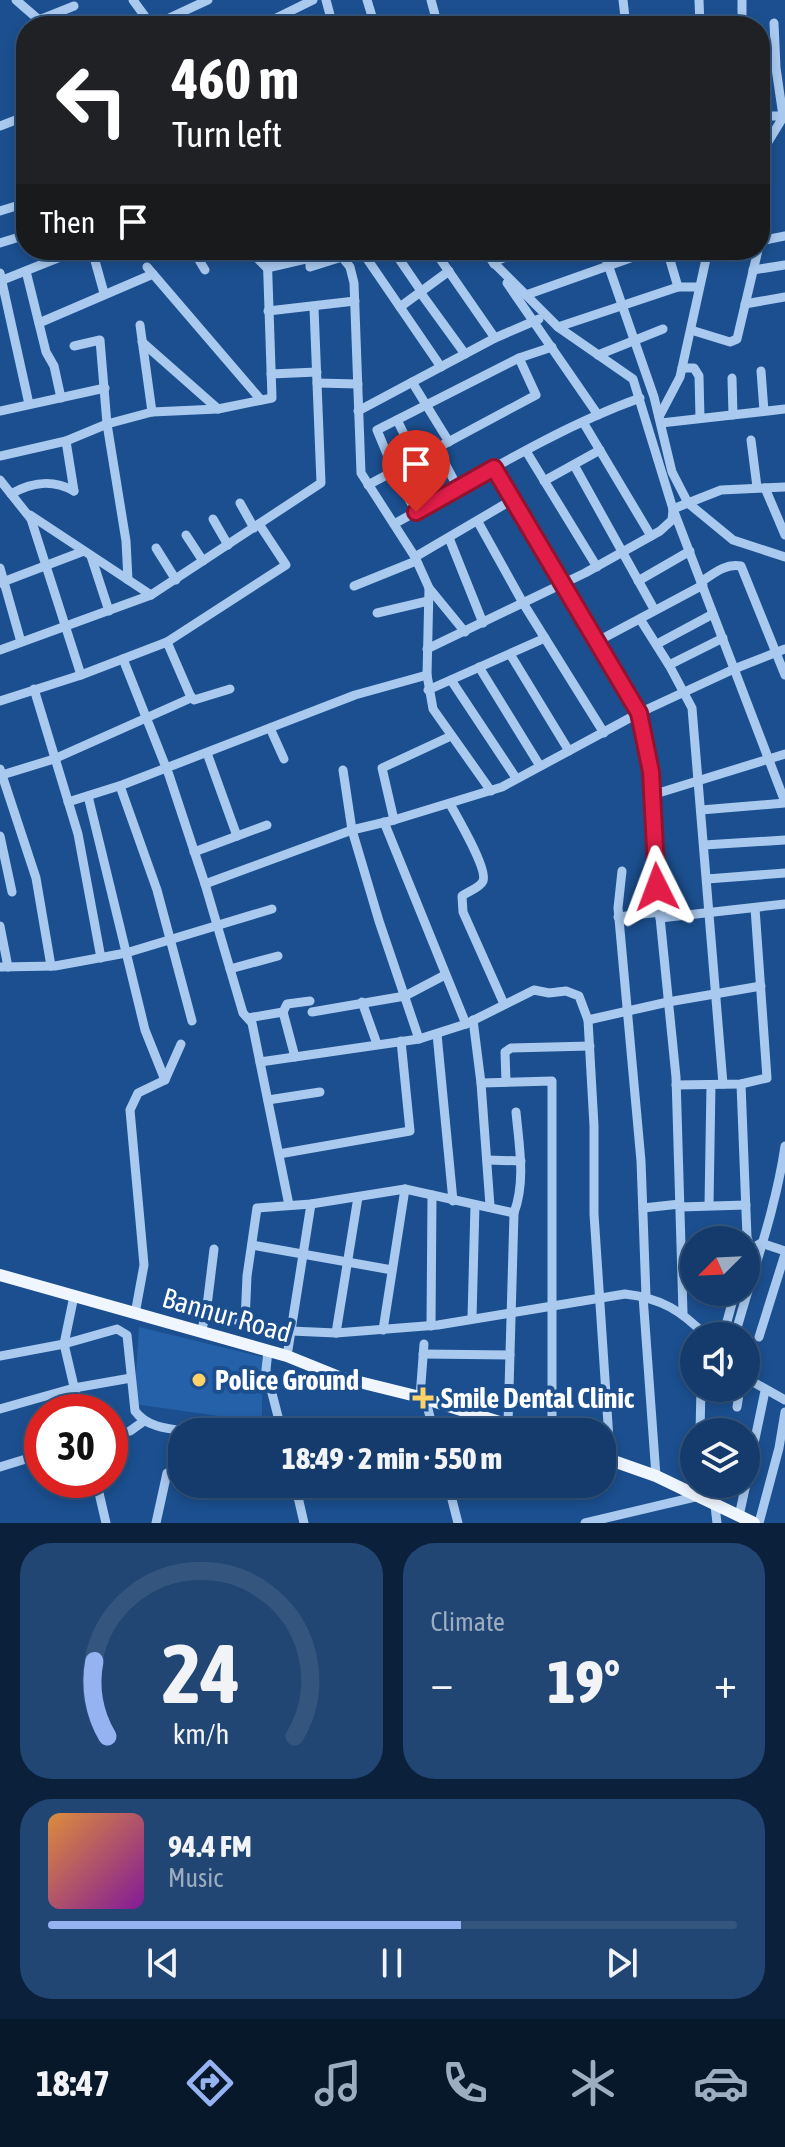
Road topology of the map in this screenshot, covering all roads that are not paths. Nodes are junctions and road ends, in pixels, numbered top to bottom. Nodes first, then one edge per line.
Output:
1 (16, 0) edge
2 (208, 0) edge
3 (313, 0) edge
4 (74, 6) dead end
5 (34, 16) edge
6 (55, 16) edge
7 (174, 16) edge
8 (280, 16) edge
9 (774, 23) dead end
10 (784, 115) edge
11 (770, 138) edge
12 (45, 260) edge
13 (95, 260) edge
14 (199, 260) edge
15 (259, 260) edge
16 (267, 260) edge
17 (292, 260) edge
18 (310, 260) edge
19 (332, 260) edge
20 (344, 260) edge
21 (368, 260) edge
22 (400, 260) edge
23 (441, 260) edge
24 (498, 260) edge
25 (606, 260) edge
26 (623, 260) edge
27 (670, 260) edge
28 (706, 260) edge
29 (756, 260) edge
30 (493, 262) junction
31 (608, 265) junction
32 (785, 265) edge
33 (267, 268) junction
34 (205, 270) dead end
35 (753, 270) junction
36 (26, 271) junction
37 (449, 271) junction
38 (1, 278) edge
39 (678, 287) junction
40 (699, 287) junction
41 (421, 292) junction
42 (104, 293) junction
43 (526, 295) junction
44 (785, 297) edge
45 (355, 301) junction
46 (745, 304) junction
47 (623, 305) junction
48 (400, 307) junction
49 (314, 308) junction
50 (268, 311) junction
51 (546, 315) junction
52 (534, 321) junction
53 (39, 323) junction
54 (140, 325) dead end
55 (558, 327) junction
56 (663, 329) dead end
57 (691, 330) junction
58 (495, 338) junction
59 (636, 340) junction
60 (142, 342) junction
61 (74, 346) dead end
62 (552, 347) junction
63 (465, 354) junction
64 (598, 355) junction
65 (519, 358) junction
66 (441, 367) junction
67 (682, 368) junction
68 (761, 371) dead end
69 (271, 374) junction
70 (317, 377) junction
71 (732, 378) dead end
72 (412, 382) junction
73 (358, 384) junction
74 (105, 388) junction
75 (61, 398) junction
76 (640, 398) junction
77 (261, 400) junction
78 (29, 404) junction
79 (426, 405) junction
80 (218, 409) junction
81 (785, 409) edge
82 (0, 411) edge
83 (358, 411) junction
84 (764, 411) junction
85 (152, 412) junction
86 (598, 415) junction
87 (733, 415) junction
88 (700, 418) junction
89 (397, 420) junction
90 (660, 420) junction
91 (583, 422) junction
92 (107, 424) junction
93 (751, 440) dead end
94 (66, 441) junction
95 (449, 442) junction
96 (437, 448) junction
97 (600, 450) junction
98 (526, 451) junction
99 (0, 456) edge
100 (415, 460) junction
101 (574, 465) junction
102 (494, 468) junction
103 (394, 471) junction
104 (0, 480) edge
105 (544, 481) junction
106 (368, 485) junction
107 (785, 487) edge
108 (458, 488) junction
109 (761, 488) junction
110 (11, 494) junction
111 (437, 500) junction
112 (512, 500) junction
113 (240, 503) dead end
114 (688, 503) junction
115 (673, 509) junction
116 (24, 511) junction
117 (416, 512) junction
118 (213, 519) dead end
119 (478, 522) junction
120 (394, 524) junction
121 (256, 526) junction
122 (186, 535) dead end
123 (785, 535) edge
124 (651, 536) junction
125 (449, 538) junction
126 (228, 545) junction
127 (156, 548) dead end
128 (624, 551) junction
129 (690, 551) junction
130 (88, 553) junction
131 (785, 557) edge
132 (416, 559) junction
133 (203, 561) junction
134 (44, 565) junction
135 (597, 567) junction
136 (0, 568) edge
137 (128, 580) junction
138 (176, 580) junction
139 (638, 581) junction
140 (2, 582) edge
141 (562, 583) junction
142 (702, 583) junction
143 (354, 586) dead end
144 (429, 588) junction
145 (151, 595) junction
146 (428, 601) junction
147 (523, 603) junction
148 (654, 609) junction
149 (109, 611) junction
150 (377, 613) dead end
151 (713, 614) junction
152 (640, 619) junction
153 (483, 623) junction
154 (66, 626) junction
155 (465, 632) junction
156 (545, 638) junction
157 (723, 638) junction
158 (598, 641) junction
159 (21, 642) junction
160 (167, 642) junction
161 (657, 644) junction
162 (427, 649) junction
163 (0, 650) edge
164 (780, 651) edge
165 (510, 654) junction
166 (123, 659) junction
167 (669, 665) junction
168 (479, 667) junction
169 (734, 669) junction
170 (81, 675) junction
171 (427, 675) junction
172 (785, 675) edge
173 (451, 680) junction
174 (34, 689) junction
175 (230, 689) dead end
176 (428, 690) junction
177 (684, 693) junction
178 (191, 698) junction
179 (0, 701) edge
180 (639, 713) junction
181 (147, 720) junction
182 (270, 728) junction
183 (604, 733) junction
184 (451, 736) junction
185 (569, 751) junction
186 (207, 753) junction
187 (785, 754) edge
188 (54, 759) junction
189 (284, 759) dead end
190 (769, 760) junction
191 (540, 766) junction
192 (166, 769) junction
193 (343, 770) dead end
194 (1, 772) edge
195 (516, 778) junction
196 (699, 782) junction
197 (120, 786) junction
198 (491, 791) junction
199 (652, 795) junction
200 (88, 796) junction
201 (68, 802) junction
202 (785, 802) edge
203 (450, 804) junction
204 (701, 810) junction
205 (389, 821) junction
206 (267, 825) dead end
207 (352, 830) junction
208 (0, 836) edge
209 (237, 836) junction
210 (785, 840) edge
211 (704, 845) junction
212 (194, 852) junction
213 (622, 871) dead end
214 (785, 873) edge
215 (707, 879) junction
216 (205, 884) junction
217 (12, 892) dead end
218 (785, 904) edge
219 (755, 908) junction
220 (272, 909) dead end
221 (710, 913) junction
222 (660, 915) junction
223 (618, 917) junction
224 (0, 926) edge
225 (217, 926) junction
226 (170, 940) junction
227 (126, 953) junction
228 (278, 956) dead end
229 (101, 958) junction
230 (51, 966) junction
231 (4, 967) edge
232 (230, 969) junction
233 (445, 975) junction
234 (761, 986) junction
235 (716, 993) junction
236 (405, 996) junction
237 (362, 1002) junction
238 (668, 1002) junction
239 (504, 1004) junction
240 (283, 1012) junction
241 (627, 1012) junction
242 (248, 1018) junction
243 (588, 1020) junction
244 (192, 1021) dead end
245 (470, 1022) junction
246 (437, 1034) junction
247 (419, 1039) junction
248 (401, 1041) junction
249 (181, 1044) dead end
250 (377, 1044) junction
251 (590, 1046) junction
252 (295, 1057) junction
253 (260, 1062) junction
254 (165, 1080) junction
255 (506, 1082) junction
256 (481, 1083) junction
257 (723, 1084) junction
258 (741, 1084) junction
259 (676, 1085) junction
260 (711, 1085) junction
261 (320, 1092) dead end
262 (268, 1100) junction
263 (516, 1112) dead end
264 (785, 1146) edge
265 (279, 1154) junction
266 (487, 1160) junction
267 (521, 1161) junction
268 (405, 1189) junction
269 (432, 1195) junction
270 (358, 1197) junction
271 (453, 1201) junction
272 (311, 1204) junction
273 (289, 1205) junction
274 (475, 1205) junction
275 (680, 1205) junction
276 (709, 1205) junction
277 (746, 1205) junction
278 (490, 1206) junction
279 (643, 1208) junction
280 (514, 1213) junction
281 (747, 1226) edge
282 (760, 1228) edge
283 (252, 1245) junction
284 (760, 1248) edge
285 (214, 1249) dead end
286 (785, 1252) edge
287 (301, 1255) junction
288 (348, 1262) junction
289 (392, 1270) junction
290 (0, 1275) edge
291 (74, 1296) junction
292 (644, 1296) junction
293 (599, 1298) junction
294 (552, 1306) junction
295 (683, 1313) junction
296 (135, 1314) junction
297 (206, 1314) junction
298 (511, 1314) junction
299 (472, 1318) junction
300 (245, 1322) junction
301 (692, 1322) edge
302 (431, 1326) junction
303 (383, 1330) junction
304 (291, 1331) junction
305 (201, 1332) junction
306 (336, 1333) junction
307 (760, 1334) edge
308 (64, 1344) junction
309 (268, 1350) junction
310 (510, 1355) junction
311 (0, 1356) edge
312 (287, 1356) junction
313 (131, 1378) junction
314 (74, 1388) junction
315 (760, 1388) edge
316 (765, 1391) junction
317 (76, 1394) edge
318 (422, 1398) junction
319 (785, 1400) edge
320 (738, 1402) edge
321 (737, 1407) dead end
322 (0, 1409) edge
323 (785, 1412) edge
324 (278, 1418) edge
325 (429, 1418) edge
326 (488, 1418) edge
327 (508, 1418) edge
328 (552, 1418) edge
329 (608, 1418) edge
330 (759, 1418) edge
331 (144, 1421) junction
332 (168, 1428) edge
333 (128, 1432) edge
334 (24, 1460) edge
335 (616, 1462) edge
336 (0, 1467) edge
337 (167, 1473) dead end
338 (656, 1476) junction
339 (680, 1486) edge
340 (680, 1496) edge
341 (100, 1498) edge
342 (298, 1498) edge
343 (452, 1498) edge
344 (703, 1498) edge
345 (743, 1498) edge
346 (715, 1506) junction
347 (739, 1516) junction
348 (106, 1523) edge
349 (156, 1523) edge
350 (304, 1523) edge
351 (458, 1523) edge
352 (585, 1523) edge
353 (717, 1523) edge
354 (756, 1523) edge

1 - 5 street
2 - 7 street
3 - 8 street
4 - 6 street
9 - 10 street
10 - 11 street
12 - 36 street
13 - 42 street
14 - 34 street
15 - 33 street
16 - 33 street
17 - 33 street
18 - 19 street
20 - 45 street
21 - 48 street
22 - 41 street
23 - 37 street
24 - 30 street
25 - 31 street
26 - 31 street
27 - 39 street
28 - 40 street
29 - 35 street
30 - 43 street
30 - 52 street
31 - 43 street
31 - 47 street
32 - 35 street
33 - 50 street
35 - 46 street
36 - 38 street
36 - 53 street
37 - 41 street
37 - 58 street
38 - 78 street
39 - 40 street
39 - 47 street
40 - 57 street
41 - 48 street
41 - 63 street
42 - 53 street
42 - 77 street
43 - 51 street
44 - 46 street
45 - 49 street
45 - 73 street
46 - 57 street
47 - 55 street
47 - 59 street
48 - 66 street
49 - 50 street
49 - 70 street
50 - 69 street
51 - 52 street
51 - 55 street
52 - 58 street
52 - 62 street
53 - 75 street
54 - 60 street
55 - 64 street
56 - 59 street
57 - 67 street
58 - 63 street
59 - 64 street
59 - 90 street
60 - 80 street
60 - 85 street
61 - 74 street
62 - 65 street
62 - 86 street
63 - 66 street
64 - 76 street
65 - 79 street
65 - 95 street
66 - 72 street
67 - 88 street
67 - 90 street
68 - 84 street
69 - 70 street
69 - 77 street
70 - 73 street
70 - 121 street
71 - 87 street
72 - 79 street
72 - 83 street
73 - 83 street
74 - 75 street
74 - 92 street
75 - 78 street
76 - 86 street
76 - 115 street
77 - 80 street
78 - 82 street
79 - 89 street
79 - 95 street
80 - 85 street
81 - 84 street
83 - 106 street
84 - 87 street
85 - 92 street
86 - 91 street
87 - 88 street
88 - 90 street
89 - 100 street
89 - 103 street
90 - 114 street
91 - 97 street
91 - 98 street
92 - 94 street
92 - 137 street
93 - 109 street
94 - 99 street
94 - 110 street
95 - 96 street
96 - 100 street
96 - 108 street
97 - 101 street
97 - 124 street
98 - 102 street
98 - 105 street
100 - 103 street
100 - 111 street
101 - 105 street
101 - 128 street
102 - 108 street
102 - 112 street
103 - 106 street
103 - 117 street
104 - 110 street
105 - 135 street
106 - 120 street
107 - 109 street
108 - 111 street
109 - 114 street
109 - 123 street
110 - 116 street
111 - 117 street
112 - 119 street
112 - 141 street
113 - 121 street
114 - 115 street
114 - 131 street
115 - 124 street
115 - 129 street
116 - 130 street
116 - 134 street
117 - 120 street
118 - 126 street
119 - 125 street
119 - 147 street
120 - 132 street
121 - 126 street
121 - 160 street
122 - 133 street
124 - 128 street
125 - 132 street
125 - 153 street
126 - 133 street
127 - 138 street
128 - 135 street
128 - 139 street
129 - 139 street
129 - 142 street
130 - 134 street
130 - 137 street
130 - 149 street
132 - 143 street
132 - 144 street
133 - 138 street
134 - 140 street
134 - 154 street
135 - 141 street
136 - 140 street
137 - 145 street
138 - 145 street
139 - 148 street
140 - 159 street
141 - 147 street
141 - 158 street
142 - 148 street
142 - 151 street
142 - 164 street
144 - 146 street
144 - 155 street
145 - 149 street
146 - 150 street
146 - 162 street
147 - 153 street
147 - 156 street
148 - 152 street
149 - 154 street
151 - 157 street
151 - 161 street
152 - 158 street
152 - 161 street
153 - 155 street
154 - 159 street
154 - 170 street
155 - 162 street
156 - 165 street
156 - 183 street
157 - 167 street
157 - 169 street
158 - 180 street
159 - 163 street
160 - 166 street
160 - 178 street
161 - 167 street
162 - 171 street
164 - 169 street
164 - 172 street
165 - 168 street
165 - 185 street
166 - 170 street
166 - 181 street
167 - 177 street
168 - 173 street
168 - 191 street
169 - 177 street
169 - 190 street
170 - 174 street
171 - 176 street
171 - 182 street
173 - 176 street
173 - 195 street
174 - 179 street
174 - 188 street
175 - 178 street
176 - 184 street
177 - 180 street
177 - 196 street
178 - 181 street
180 - 183 street
180 - 199 street
181 - 188 street
181 - 192 street
182 - 186 street
182 - 189 street
183 - 185 street
184 - 198 street
184 - 205 street
185 - 191 street
186 - 192 street
186 - 209 street
187 - 190 street
188 - 194 street
188 - 201 street
190 - 196 street
190 - 202 street
191 - 195 street
192 - 197 street
192 - 212 street
193 - 207 street
194 - 230 street
195 - 198 street
196 - 199 street
196 - 204 street
197 - 200 street
197 - 226 street
198 - 203 street
199 - 222 street
200 - 201 street
200 - 227 street
201 - 229 street
202 - 204 street
203 - 205 street
203 - 239 street
204 - 211 street
205 - 207 street
205 - 233 street
206 - 209 street
207 - 216 street
207 - 236 street
208 - 217 street
209 - 212 street
210 - 211 street
211 - 215 street
212 - 216 street
213 - 223 street
214 - 215 street
215 - 221 street
216 - 225 street
218 - 219 street
219 - 221 street
219 - 234 street
220 - 225 street
221 - 222 street
221 - 235 street
222 - 223 street
222 - 238 street
223 - 241 street
224 - 231 street
225 - 226 street
225 - 232 street
226 - 227 street
226 - 244 street
227 - 229 street
227 - 254 street
228 - 232 street
229 - 230 street
230 - 231 street
232 - 242 street
233 - 236 street
233 - 245 street
234 - 235 street
234 - 258 street
235 - 238 street
235 - 257 street
236 - 237 street
236 - 247 street
237 - 240 street
237 - 250 street
238 - 241 street
238 - 259 street
239 - 243 street
239 - 245 street
240 - 242 street
240 - 252 street
241 - 243 street
241 - 279 street
242 - 253 street
243 - 251 street
245 - 246 street
245 - 256 street
246 - 247 street
246 - 271 street
247 - 248 street
248 - 250 street
248 - 265 street
249 - 254 street
250 - 252 street
251 - 255 street
251 - 293 street
252 - 253 street
253 - 262 street
254 - 296 street
255 - 256 street
255 - 294 street
256 - 266 street
257 - 258 street
257 - 260 street
258 - 277 street
259 - 260 street
259 - 275 street
260 - 276 street
261 - 262 street
262 - 265 street
263 - 267 street
264 - 282 street
265 - 273 street
266 - 267 street
266 - 278 street
267 - 280 street
268 - 269 street
268 - 270 street
268 - 289 street
269 - 271 street
269 - 302 street
270 - 272 street
270 - 288 street
271 - 274 street
272 - 273 street
272 - 287 street
273 - 283 street
274 - 278 street
274 - 299 street
275 - 276 street
275 - 279 street
275 - 295 street
276 - 277 street
277 - 281 street
278 - 280 street
279 - 292 street
280 - 298 street
283 - 287 street
283 - 300 street
284 - 286 street
285 - 297 street
286 - 307 street
287 - 288 street
287 - 304 street
288 - 289 street
288 - 306 street
289 - 303 street
290 - 291 main road, Bannur Road
291 - 296 main road, Bannur Road
291 - 308 street
292 - 293 street
292 - 295 street
292 - 338 street
293 - 294 street
293 - 329 street
294 - 298 street
294 - 328 street
295 - 301 street
296 - 305 main road, Bannur Road
297 - 300 street
297 - 305 street
298 - 299 street
298 - 310 street
299 - 302 street
300 - 304 street
302 - 303 street
303 - 306 street
304 - 306 street
304 - 312 street
305 - 309 main road, Bannur Road
308 - 311 street
308 - 313 street
308 - 314 street
309 - 312 main road, Bannur Road
309 - 324 street
310 - 318 street
310 - 327 street
312 - 318 main road, Bannur Road
313 - 314 street
313 - 331 street
314 - 317 street
314 - 322 street
315 - 316 street
316 - 319 street
316 - 330 street
318 - 325 street
318 - 326 main road, Bannur Road
320 - 321 street
323 - 354 street
331 - 332 street
331 - 333 street
334 - 336 street
335 - 338 main road
337 - 349 street
338 - 339 main road
340 - 352 street
341 - 348 street
342 - 350 street
343 - 351 street
344 - 346 main road
345 - 347 street
346 - 347 main road
346 - 353 street
347 - 354 main road

